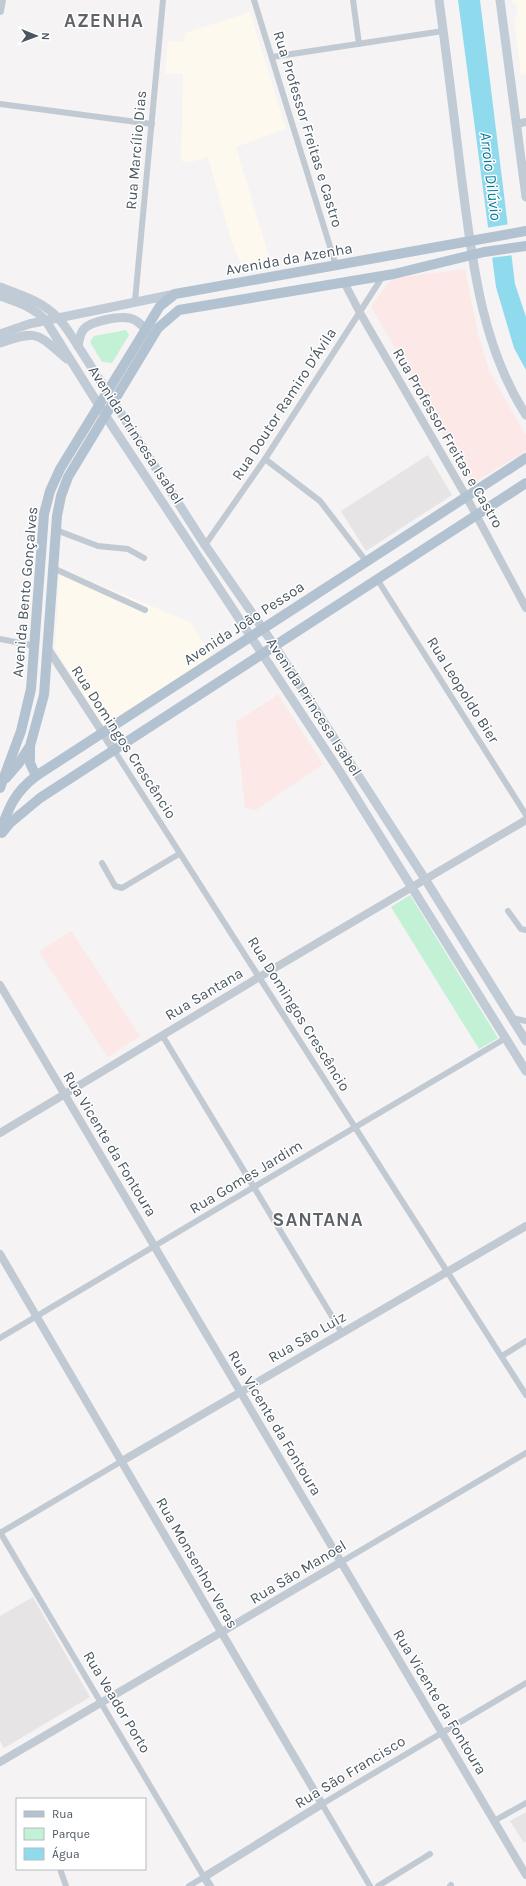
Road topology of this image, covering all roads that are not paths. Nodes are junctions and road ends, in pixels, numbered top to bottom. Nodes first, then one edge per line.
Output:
1 (2, 0) edge
2 (163, 0) edge
3 (254, 0) edge
4 (353, 0) edge
5 (439, 0) edge
6 (500, 0) edge
7 (0, 11) edge
8 (443, 31) junction
9 (358, 44) junction
10 (272, 56) junction
11 (0, 104) edge
12 (526, 122) edge
13 (152, 124) junction
14 (517, 124) junction
15 (526, 197) edge
16 (523, 232) edge
17 (470, 241) junction
18 (524, 246) edge
19 (472, 255) junction
20 (336, 266) junction
21 (382, 276) junction
22 (344, 282) junction
23 (0, 287) edge
24 (175, 294) junction
25 (0, 296) edge
26 (135, 301) junction
27 (359, 311) junction
28 (58, 318) junction
29 (46, 321) junction
30 (145, 328) junction
31 (0, 334) edge
32 (0, 343) edge
33 (78, 346) junction
34 (74, 365) junction
35 (106, 391) junction
36 (113, 402) junction
37 (99, 404) junction
38 (105, 415) junction
39 (526, 415) edge
40 (526, 458) edge
41 (265, 459) junction
42 (526, 483) edge
43 (466, 496) junction
44 (476, 514) junction
45 (56, 530) junction
46 (205, 545) junction
47 (144, 558) dead end
48 (366, 561) junction
49 (53, 568) junction
50 (377, 579) junction
51 (526, 608) edge
52 (145, 610) dead end
53 (263, 629) junction
54 (251, 636) junction
55 (0, 638) edge
56 (274, 645) junction
57 (35, 646) junction
58 (48, 649) junction
59 (262, 653) junction
60 (102, 732) junction
61 (30, 746) junction
62 (114, 750) junction
63 (36, 776) junction
64 (1, 785) edge
65 (526, 815) edge
66 (526, 820) edge
67 (0, 832) edge
68 (0, 836) edge
69 (180, 854) junction
70 (102, 864) dead end
71 (425, 879) junction
72 (412, 887) junction
73 (508, 911) dead end
74 (526, 930) edge
75 (260, 977) junction
76 (0, 985) edge
77 (512, 1018) junction
78 (526, 1021) edge
79 (162, 1035) junction
80 (506, 1038) junction
81 (526, 1038) edge
82 (526, 1071) edge
83 (65, 1094) junction
84 (354, 1126) junction
85 (0, 1133) edge
86 (255, 1188) junction
87 (526, 1226) edge
88 (155, 1247) junction
89 (0, 1254) edge
90 (448, 1272) junction
91 (37, 1316) junction
92 (342, 1333) junction
93 (0, 1338) edge
94 (526, 1341) edge
95 (502, 1356) junction
96 (240, 1391) junction
97 (526, 1395) edge
98 (526, 1453) edge
99 (122, 1461) junction
100 (0, 1533) edge
101 (341, 1562) junction
102 (222, 1633) junction
103 (526, 1683) edge
104 (101, 1703) junction
105 (442, 1733) junction
106 (0, 1762) edge
107 (526, 1803) edge
108 (322, 1804) junction
109 (494, 1821) junction
110 (430, 1854) dead end
111 (60, 1870) edge
112 (526, 1875) edge
113 (204, 1876) junction
114 (66, 1886) edge
115 (189, 1886) edge
116 (210, 1886) edge
117 (370, 1886) edge
118 (378, 1886) edge

1 - 7 street
2 - 13 street, Rua Marcílio Dias
3 - 10 street, Rua Professor Freitas e Castro
4 - 9 street
5 - 8 main road
6 - 14 main road
8 - 9 street
8 - 17 main road
9 - 10 street
10 - 20 street, Rua Professor Freitas e Castro
11 - 13 street
12 - 14 street
13 - 26 street, Rua Marcílio Dias
14 - 15 main road
16 - 17 main road, Avenida da Azenha
17 - 19 main road
17 - 20 main road, Avenida da Azenha
18 - 19 main road
19 - 21 main road
19 - 39 main road
20 - 24 main road, Avenida da Azenha
21 - 22 main road
21 - 27 street, Rua Doutor Ramiro D'Ávila
22 - 27 street, Rua Professor Freitas e Castro
22 - 36 main road, Avenida Bento Gonçalves
23 - 28 main road
24 - 26 main road, Avenida da Azenha
24 - 30 main road, Avenida Bento Gonçalves
25 - 29 main road
26 - 28 main road, Avenida da Azenha
27 - 41 street, Rua Doutor Ramiro D'Ávila
27 - 43 street, Rua Professor Freitas e Castro
28 - 29 main road, Avenida da Azenha
28 - 33 main road, Avenida Princesa Isabel
29 - 31 main road, Avenida da Azenha
29 - 34 main road, Avenida Princesa Isabel
30 - 33 main road
30 - 35 main road, Avenida Bento Gonçalves
32 - 34 main road
33 - 35 main road, Avenida Princesa Isabel
34 - 37 main road, Avenida Princesa Isabel
35 - 36 main road, Avenida Princesa Isabel
35 - 37 main road, Avenida Bento Gonçalves
36 - 38 main road, Avenida Bento Gonçalves
36 - 46 main road, Avenida Princesa Isabel
37 - 38 main road, Avenida Princesa Isabel
37 - 57 main road, Avenida Bento Gonçalves
38 - 45 main road, Avenida Bento Gonçalves
38 - 54 main road, Avenida Princesa Isabel
40 - 43 main road, Avenida João Pessoa
41 - 46 street, Rua Doutor Ramiro D'Ávila
41 - 48 street
42 - 44 main road
43 - 44 street, Rua Professor Freitas e Castro
43 - 48 main road, Avenida João Pessoa
44 - 50 main road
44 - 51 street, Rua Professor Freitas e Castro
45 - 47 street
45 - 49 main road, Avenida Bento Gonçalves
46 - 53 main road, Avenida Princesa Isabel
48 - 53 main road, Avenida João Pessoa
49 - 52 street
49 - 58 main road, Avenida Bento Gonçalves
50 - 56 main road
50 - 65 street, Rua Leopoldo Bier
53 - 54 main road, Avenida João Pessoa
53 - 56 main road, Avenida Princesa Isabel
54 - 59 main road, Avenida Princesa Isabel
54 - 60 main road, Avenida João Pessoa
55 - 57 street
56 - 59 main road
56 - 71 main road, Avenida Princesa Isabel
57 - 64 main road, Avenida Bento Gonçalves
58 - 60 street, Rua Domingos Crescêncio
58 - 61 main road, Avenida Bento Gonçalves
59 - 62 main road
59 - 72 main road, Avenida Princesa Isabel
60 - 62 street, Rua Domingos Crescêncio
60 - 63 main road, Avenida João Pessoa
61 - 63 main road
61 - 64 main road, Avenida Bento Gonçalves
62 - 68 main road
62 - 69 street, Rua Domingos Crescêncio
63 - 67 main road, Avenida João Pessoa
66 - 71 street, Rua Santana
69 - 70 street
69 - 75 street, Rua Domingos Crescêncio
71 - 72 street, Rua Santana
71 - 77 main road, Avenida Princesa Isabel
72 - 75 street, Rua Santana
72 - 80 main road, Avenida Princesa Isabel
73 - 74 street
75 - 79 street, Rua Santana
75 - 84 street, Rua Domingos Crescêncio
76 - 83 street, Rua Vicente da Fontoura
77 - 78 street
77 - 81 main road, Avenida Princesa Isabel
79 - 83 street, Rua Santana
79 - 86 street
80 - 82 main road, Avenida Princesa Isabel
80 - 84 street, Rua Gomes Jardim
83 - 85 street, Rua Santana
83 - 88 street, Rua Vicente da Fontoura
84 - 86 street, Rua Gomes Jardim
84 - 90 street, Rua Domingos Crescêncio
86 - 88 street, Rua Gomes Jardim
86 - 92 street
87 - 90 street, Rua São Luiz
88 - 91 street, Rua Gomes Jardim
88 - 96 street, Rua Vicente da Fontoura
89 - 91 street, Rua Monsenhor Veras
90 - 92 street, Rua São Luiz
90 - 95 street, Rua Domingos Crescêncio
91 - 93 street, Rua Gomes Jardim
91 - 99 street, Rua Monsenhor Veras
92 - 96 street, Rua São Luiz
94 - 95 street
95 - 97 street, Rua Domingos Crescêncio
96 - 99 street, Rua São Luiz
96 - 101 street, Rua Vicente da Fontoura
98 - 101 street, Rua São Manoel
99 - 100 street, Rua São Luiz
99 - 102 street, Rua Monsenhor Veras
100 - 104 street, Rua Veador Porto
101 - 102 street, Rua São Manoel
101 - 105 street, Rua Vicente da Fontoura
102 - 104 street, Rua São Manoel
102 - 108 street, Rua Monsenhor Veras
103 - 105 street, Rua São Francisco
104 - 106 street, Rua São Manoel
104 - 113 street, Rua Veador Porto
105 - 108 street, Rua São Francisco
105 - 109 street, Rua Vicente da Fontoura
107 - 109 street
108 - 113 street, Rua São Francisco
108 - 117 street, Rua Monsenhor Veras
109 - 112 street, Rua Vicente da Fontoura
110 - 118 street
111 - 114 street
113 - 115 street, Rua São Francisco
113 - 116 street, Rua Veador Porto

